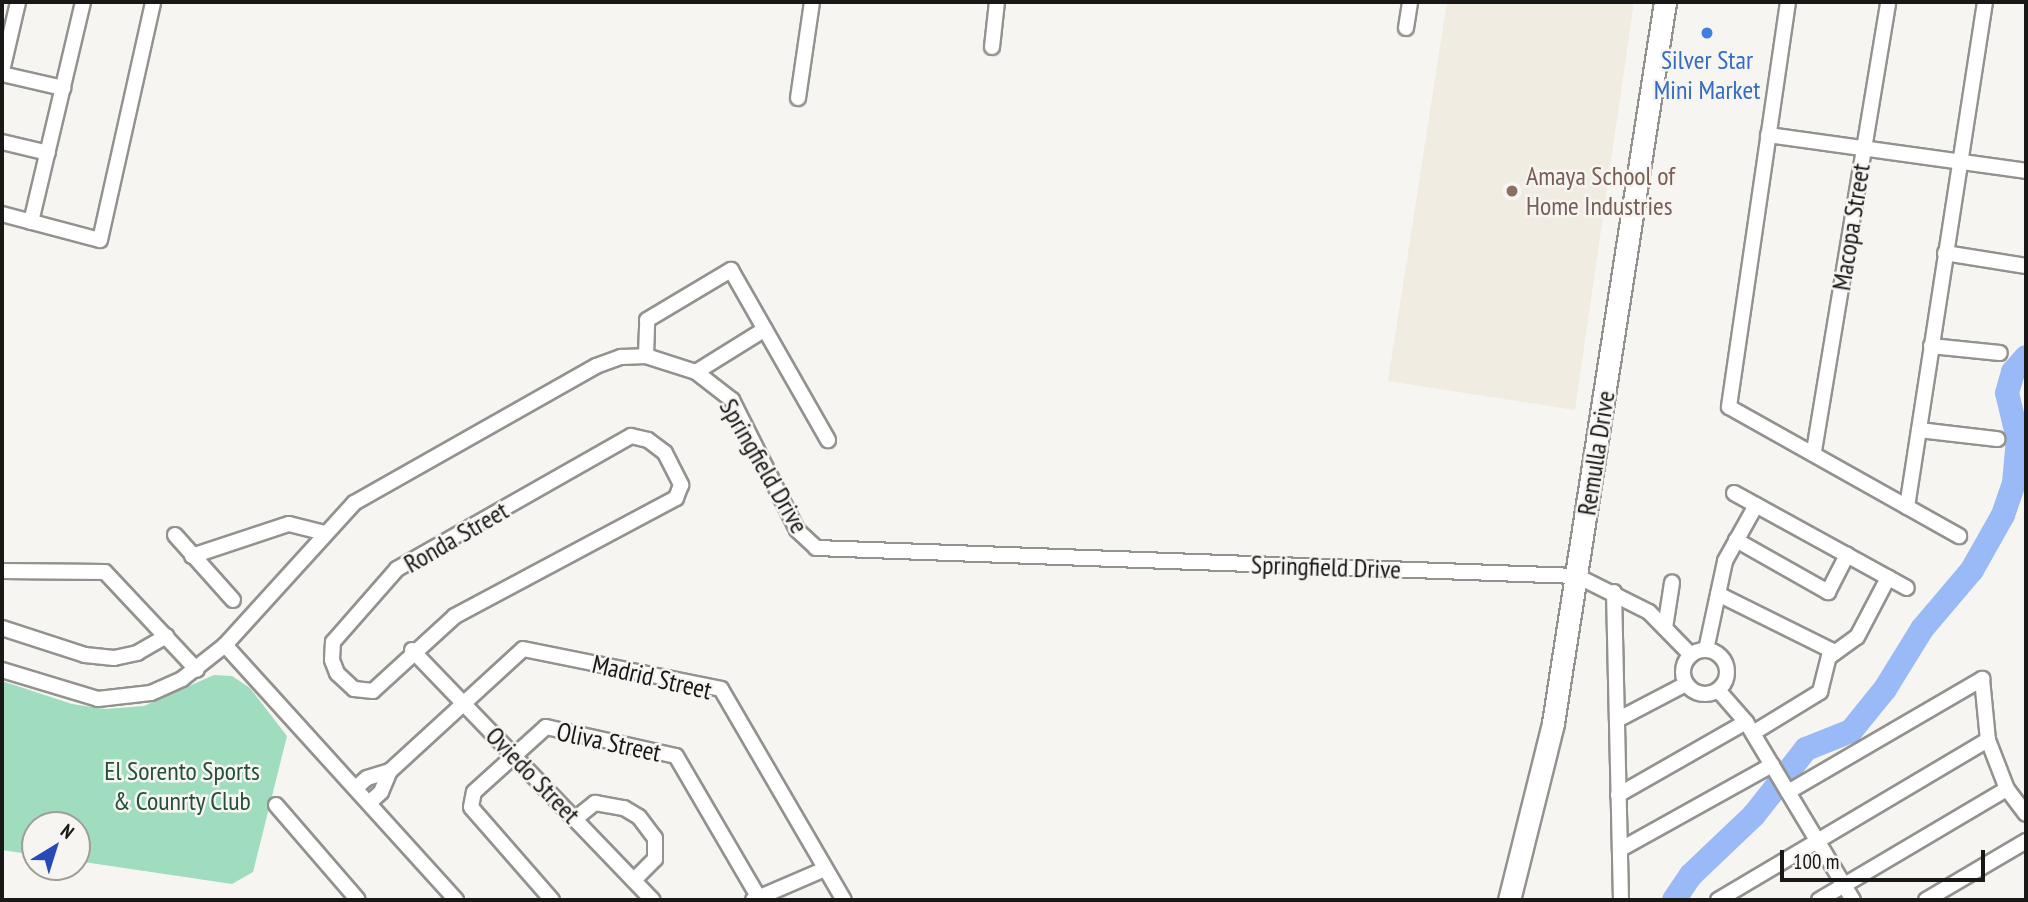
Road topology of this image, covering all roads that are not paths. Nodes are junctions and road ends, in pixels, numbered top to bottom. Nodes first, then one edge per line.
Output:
1 (18, 2) edge
2 (83, 2) edge
3 (153, 2) edge
4 (812, 2) edge
5 (997, 2) edge
6 (1409, 2) edge
7 (1665, 2) edge
8 (1788, 2) edge
9 (1888, 2) edge
10 (1984, 2) edge
11 (1406, 28) dead end
12 (992, 47) dead end
13 (2, 73) edge
14 (63, 88) junction
15 (798, 99) dead end
16 (1768, 135) junction
17 (2, 142) edge
18 (1864, 148) junction
19 (48, 153) junction
20 (1959, 163) junction
21 (2026, 171) edge
22 (2, 214) edge
23 (31, 222) junction
24 (1945, 253) junction
25 (2026, 265) edge
26 (765, 329) junction
27 (1931, 346) junction
28 (2000, 353) dead end
29 (646, 356) junction
30 (696, 372) junction
31 (1919, 430) junction
32 (1997, 439) dead end
33 (828, 440) dead end
34 (1814, 451) junction
35 (1734, 493) dead end
36 (1756, 505) junction
37 (1907, 507) junction
38 (324, 533) junction
39 (175, 536) dead end
40 (1959, 536) dead end
41 (1736, 540) junction
42 (1847, 555) junction
43 (192, 556) junction
44 (2, 572) edge
45 (1577, 576) junction
46 (1888, 578) junction
47 (1672, 583) dead end
48 (1906, 588) dead end
49 (1614, 592) junction
50 (1718, 594) junction
51 (233, 600) dead end
52 (2, 628) edge
53 (1665, 628) junction
54 (166, 636) junction
55 (225, 645) junction
56 (412, 650) junction
57 (1706, 650) junction
58 (1835, 652) junction
59 (1691, 655) junction
60 (2, 670) edge
61 (197, 670) junction
62 (1686, 684) junction
63 (1718, 690) junction
64 (463, 702) junction
65 (1617, 720) junction
66 (1750, 728) junction
67 (1988, 740) junction
68 (514, 755) junction
69 (390, 771) junction
70 (1780, 779) junction
71 (357, 787) junction
72 (2007, 789) junction
73 (1618, 795) junction
74 (370, 802) junction
75 (276, 805) dead end
76 (2026, 814) edge
77 (575, 819) junction
78 (2026, 841) edge
79 (1817, 842) junction
80 (1621, 849) junction
81 (825, 869) junction
82 (634, 880) junction
83 (1844, 886) junction
84 (756, 899) edge
85 (358, 900) edge
86 (456, 900) edge
87 (552, 900) edge
88 (653, 900) edge
89 (844, 900) edge
90 (1508, 900) edge
91 (1621, 900) edge
92 (1718, 900) edge
93 (1819, 900) edge
94 (1853, 900) edge
95 (1926, 900) edge

1 - 13 street
2 - 14 street
3 - 23 street
4 - 15 street
5 - 12 street
6 - 11 street
7 - 45 main road, Remulla Drive
8 - 16 street
9 - 18 street, Macopa Street
10 - 20 street
13 - 14 street
14 - 19 street
16 - 18 street
16 - 34 street
17 - 19 street
18 - 20 street
18 - 34 street, Macopa Street
19 - 23 street
20 - 21 street
20 - 24 street
22 - 23 street
24 - 25 street
24 - 27 street
26 - 29 street
26 - 30 street
26 - 33 street
27 - 28 street
27 - 31 street
29 - 30 street, Springfield Drive
29 - 38 street, Springfield Drive
30 - 45 street, Springfield Drive
31 - 32 street
31 - 37 street
34 - 37 street
35 - 36 street
36 - 41 street
36 - 42 street
37 - 40 street
38 - 43 street
38 - 55 street, Springfield Drive
39 - 43 street
41 - 42 street
41 - 50 street
42 - 46 street
43 - 51 street
44 - 54 street
45 - 49 street
45 - 90 main road, Remulla Drive
46 - 48 street
46 - 58 street
47 - 53 street
49 - 53 street
49 - 65 street
50 - 57 street
50 - 58 street
52 - 54 street
53 - 59 street
54 - 61 street
55 - 61 street, Springfield Drive
55 - 71 street
56 - 56 street, Ronda Street
56 - 64 street, Oviedo Street
57 - 59 street
57 - 63 street
58 - 66 street
59 - 62 street
60 - 61 street, Springfield Drive
62 - 63 street
62 - 65 street
63 - 66 street
64 - 68 street, Oviedo Street
64 - 69 street, Madrid Street
64 - 81 street, Madrid Street
65 - 73 street
66 - 70 street
66 - 73 street
67 - 70 street
67 - 72 street
67 - 79 street
68 - 77 street, Oviedo Street
68 - 84 street, Oliva Street
68 - 87 street
69 - 71 street, Madrid Street
69 - 74 street, Madrid Street
70 - 79 street
70 - 80 street
71 - 74 street
72 - 76 street
72 - 83 street
73 - 80 street
74 - 86 street
75 - 85 street
77 - 82 street, Oviedo Street
77 - 82 street
78 - 95 street
79 - 83 street
79 - 92 street
80 - 91 street
81 - 84 street
81 - 89 street, Madrid Street
82 - 88 street, Oviedo Street
83 - 93 street
83 - 94 street

